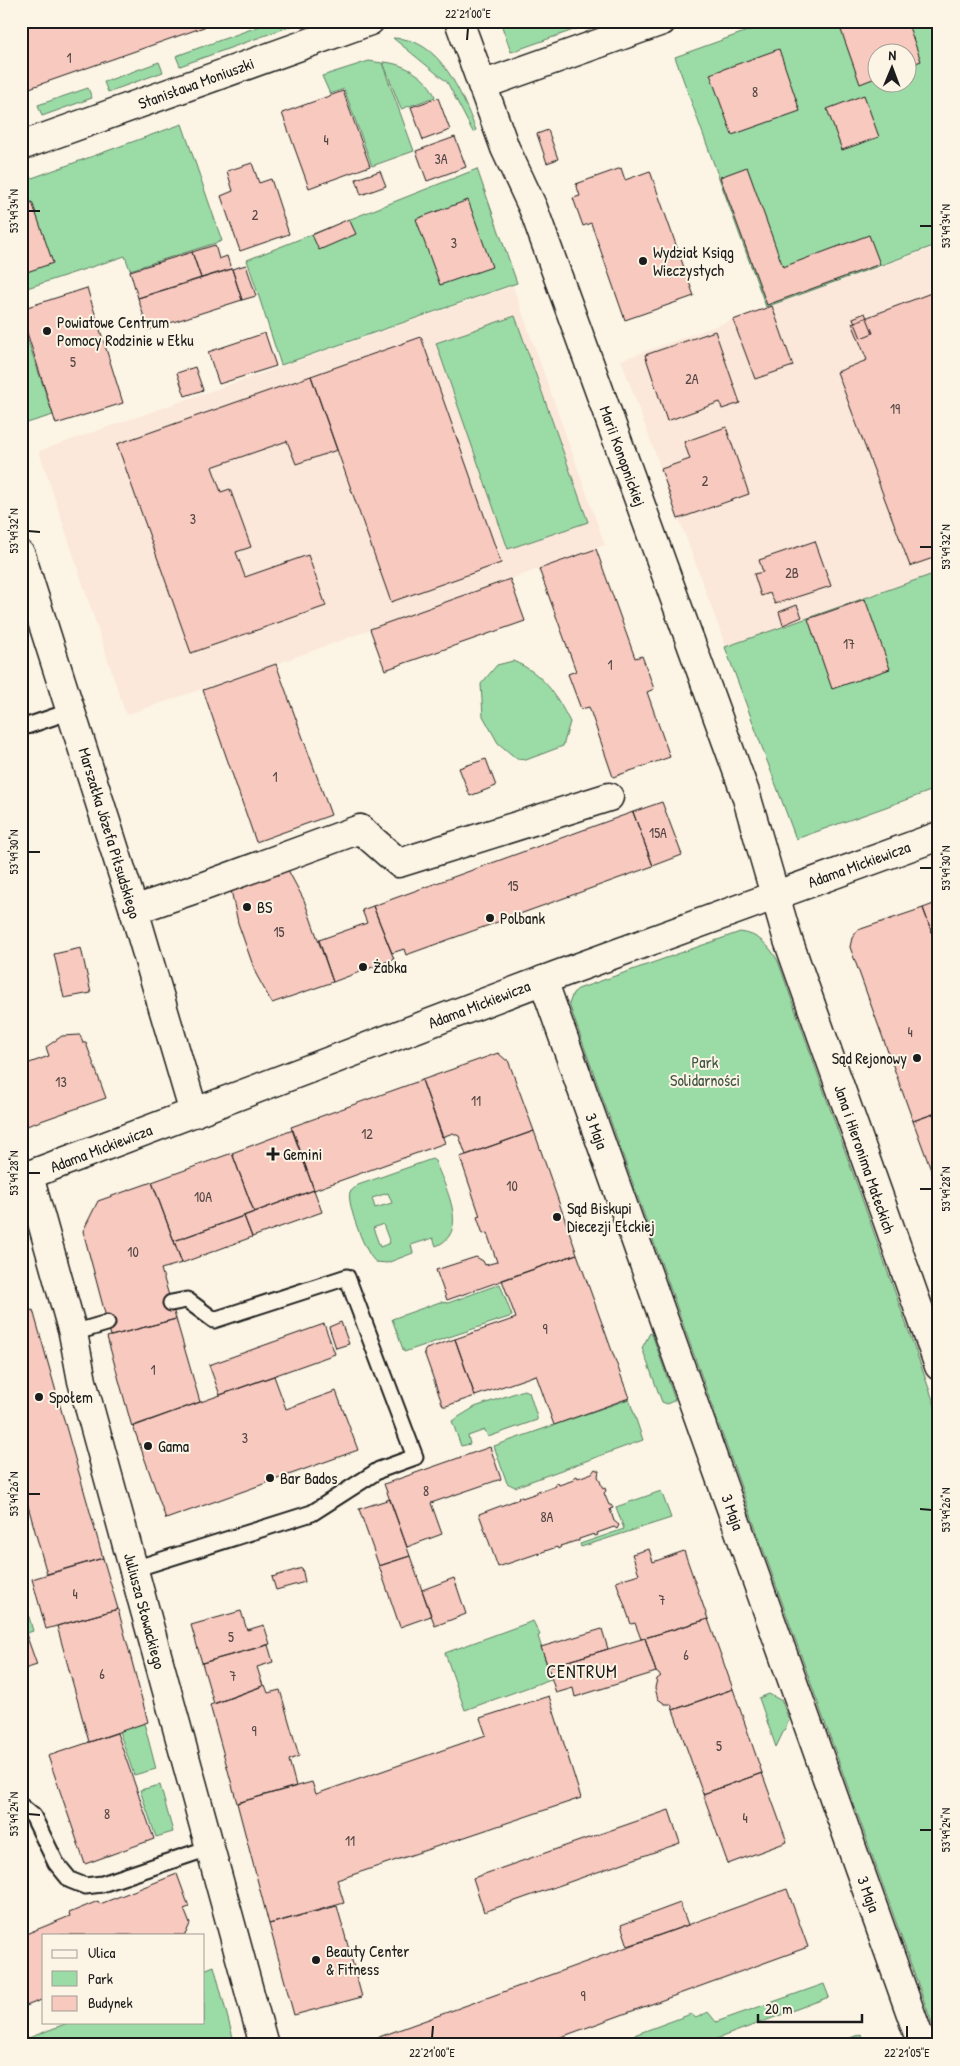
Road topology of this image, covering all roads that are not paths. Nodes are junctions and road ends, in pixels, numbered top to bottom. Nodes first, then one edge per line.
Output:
1 (370, 21) edge
2 (459, 21) edge
3 (662, 21) edge
4 (482, 85) junction
5 (21, 146) edge
6 (21, 555) edge
7 (71, 712) junction
8 (21, 728) edge
9 (609, 796) dead end
10 (939, 836) edge
11 (774, 895) junction
12 (134, 910) junction
13 (543, 980) junction
14 (194, 1113) junction
15 (25, 1177) edge
16 (171, 1303) dead end
17 (108, 1323) dead end
18 (73, 1333) junction
19 (939, 1366) edge
20 (134, 1569) junction
21 (21, 1806) edge
22 (209, 1848) junction
23 (264, 2045) edge
24 (922, 2045) edge

1 - 5 street, Stanisława Moniuszki
2 - 4 street, Marii Konopnickiej
3 - 4 street
4 - 11 street, Marii Konopnickiej
6 - 7 street, Marszałka Józefa Piłsudskiego
7 - 8 lane
7 - 12 street, Marszałka Józefa Piłsudskiego
9 - 12 street
10 - 11 street, Adama Mickiewicza
11 - 13 street, Adama Mickiewicza
11 - 19 street, Jana i Hieronima Małeckich
12 - 14 street, Marszałka Józefa Piłsudskiego
13 - 14 street, Adama Mickiewicza
13 - 24 street, 3 Maja
14 - 15 street, Adama Mickiewicza
15 - 18 street, Juliusza Słowackiego
16 - 20 lane
17 - 18 lane
18 - 20 street, Juliusza Słowackiego
20 - 22 street, Juliusza Słowackiego
21 - 22 lane
22 - 23 street, Juliusza Słowackiego

